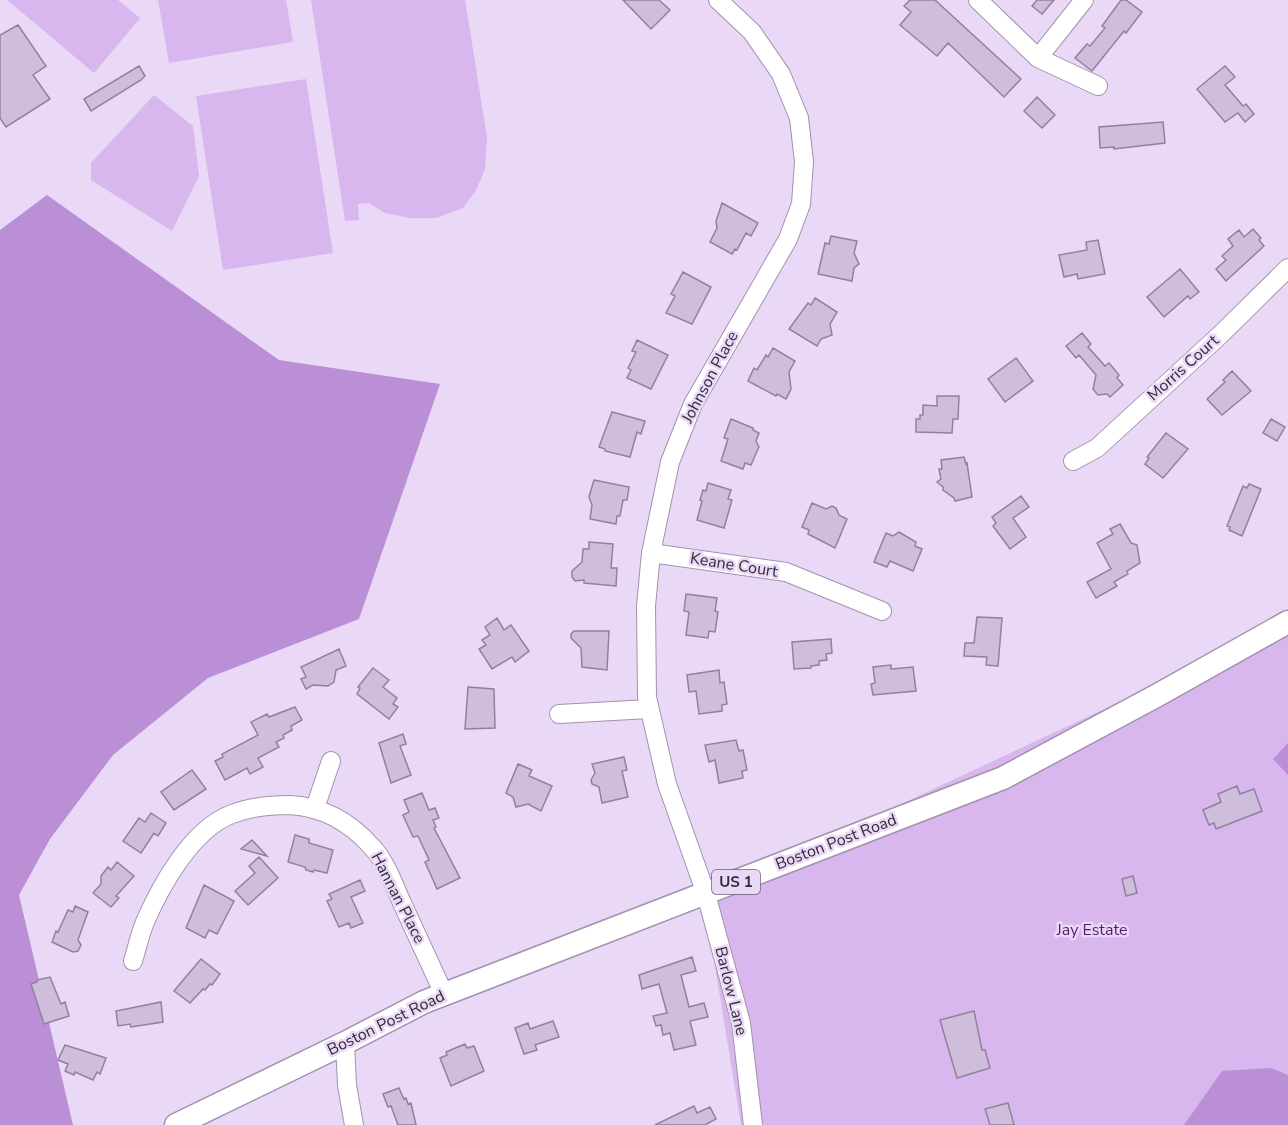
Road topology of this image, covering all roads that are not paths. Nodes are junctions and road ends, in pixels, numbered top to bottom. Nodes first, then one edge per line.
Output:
1 (718, 0) edge
2 (978, 0) edge
3 (1084, 0) edge
4 (1038, 58) junction
5 (1098, 86) dead end
6 (1288, 268) edge
7 (1073, 461) dead end
8 (651, 553) junction
9 (882, 611) dead end
10 (1288, 622) edge
11 (649, 709) junction
12 (559, 714) dead end
13 (331, 761) dead end
14 (315, 808) junction
15 (706, 894) junction
16 (133, 961) dead end
17 (444, 994) junction
18 (345, 1043) junction
19 (176, 1125) edge
20 (354, 1125) edge
21 (753, 1125) edge

1 - 8 street, Johnson Place
2 - 4 street
3 - 4 street
4 - 5 street
6 - 7 street, Morris Court
8 - 9 street, Keane Court
8 - 11 street, Johnson Place
10 - 15 main road, Boston Post Road / US 1
11 - 12 street
11 - 15 street, Johnson Place
13 - 14 street
14 - 16 street, Hannan Place
14 - 17 street, Hannan Place
15 - 17 main road, Boston Post Road / US 1
15 - 21 street, Barlow Lane
17 - 18 main road, Boston Post Road / US 1
18 - 19 main road, Boston Post Road / US 1
18 - 20 street

